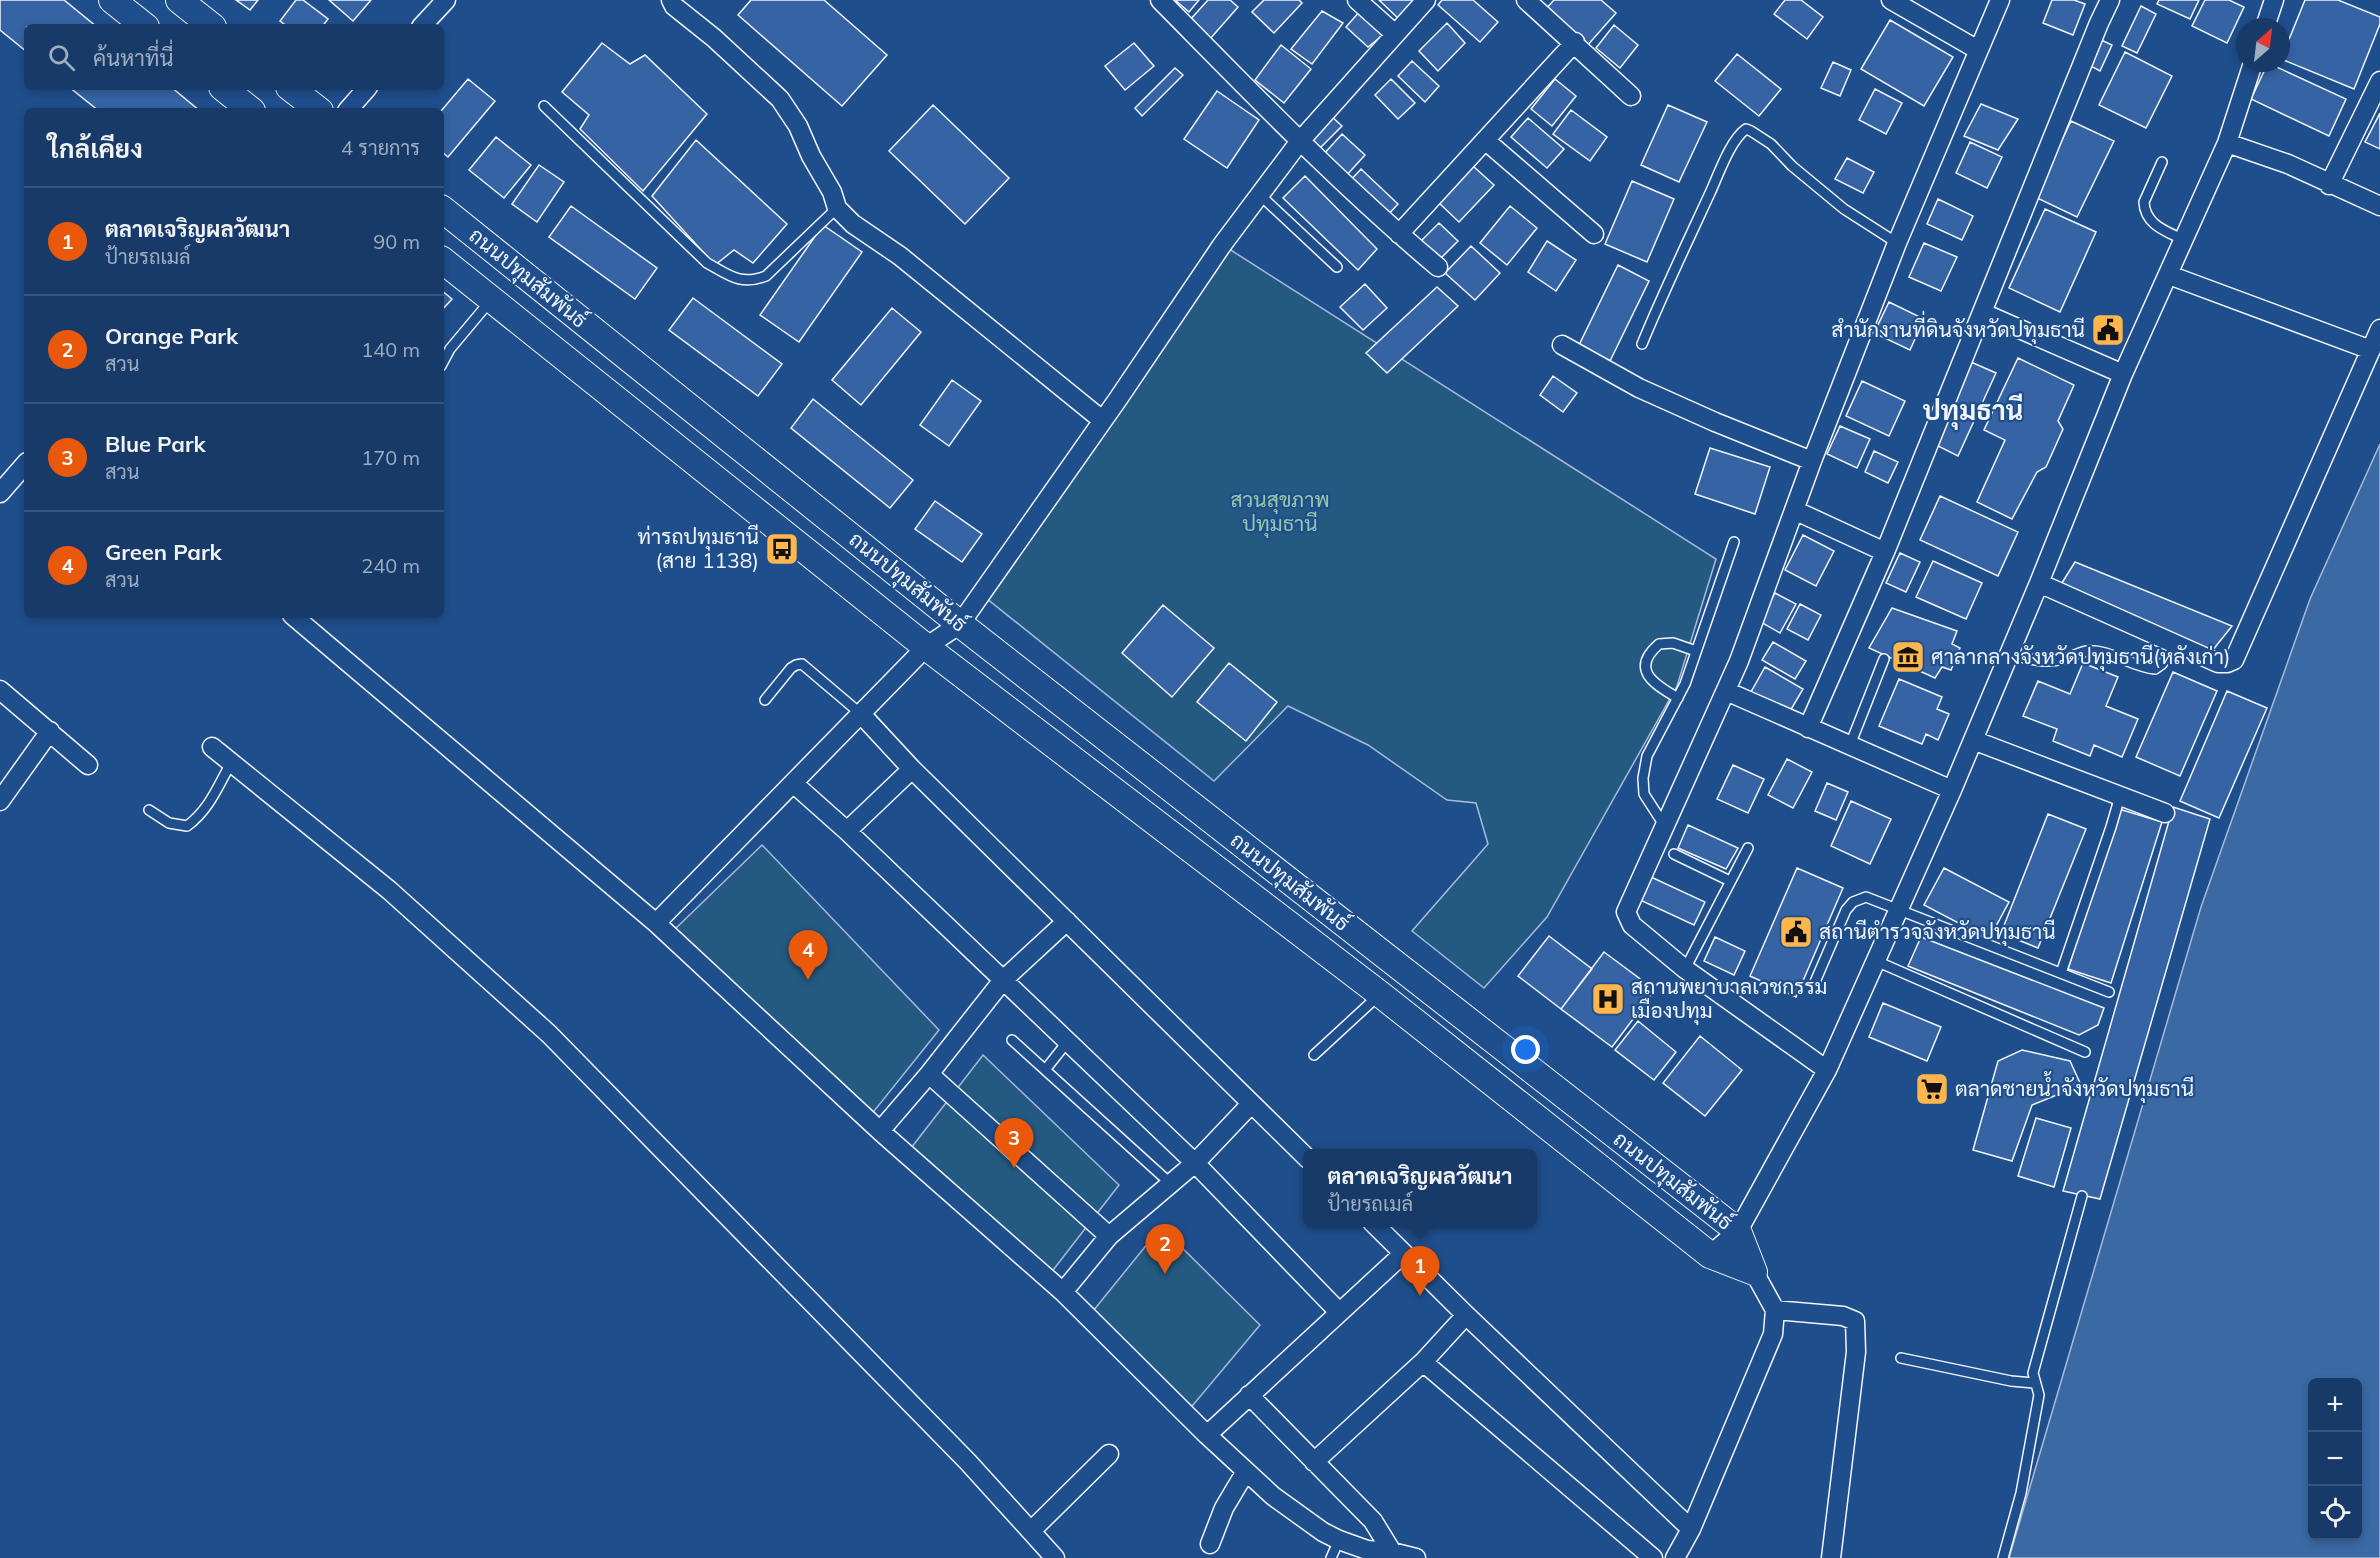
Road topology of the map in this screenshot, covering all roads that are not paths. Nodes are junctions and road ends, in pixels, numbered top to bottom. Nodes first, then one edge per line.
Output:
1 (112, 0) edge
2 (178, 0) edge
3 (446, 0) edge
4 (671, 0) edge
5 (1160, 0) edge
6 (1357, 0) edge
7 (1426, 0) edge
8 (1526, 0) edge
9 (1891, 0) edge
10 (2000, 0) edge
11 (2110, 0) edge
12 (2274, 0) edge
13 (2268, 18) edge
14 (142, 24) edge
15 (209, 24) edge
16 (424, 24) edge
17 (1395, 34) junction
18 (1575, 42) junction
19 (1978, 51) junction
20 (2250, 72) edge
21 (2380, 81) edge
22 (226, 90) edge
23 (293, 90) edge
24 (365, 90) edge
25 (1632, 96) dead end
26 (544, 106) dead end
27 (248, 108) edge
28 (316, 108) edge
29 (350, 108) edge
30 (1485, 140) junction
31 (1300, 141) junction
32 (2227, 143) junction
33 (2162, 162) dead end
34 (2329, 184) junction
35 (1260, 195) junction
36 (2380, 206) edge
37 (837, 208) junction
38 (444, 210) edge
39 (1399, 234) junction
40 (1594, 234) dead end
41 (2184, 240) junction
42 (1897, 243) junction
43 (444, 261) edge
44 (1337, 267) dead end
45 (1438, 267) dead end
46 (2169, 275) junction
47 (492, 298) junction
48 (1983, 313) junction
49 (2380, 329) edge
50 (1642, 344) dead end
51 (1562, 345) dead end
52 (446, 347) edge
53 (2371, 350) junction
54 (2123, 374) junction
55 (1102, 420) junction
56 (1812, 462) junction
57 (24, 465) edge
58 (0, 493) edge
59 (1794, 510) junction
60 (1734, 542) dead end
61 (1885, 552) junction
62 (2039, 583) junction
63 (296, 618) edge
64 (960, 624) junction
65 (2176, 644) junction
66 (926, 647) junction
67 (1696, 651) junction
68 (2009, 654) junction
69 (1884, 659) dead end
70 (0, 690) edge
71 (1726, 690) junction
72 (1678, 698) junction
73 (765, 700) dead end
74 (861, 714) junction
75 (1808, 728) junction
76 (50, 731) junction
77 (1973, 740) junction
78 (1850, 745) junction
79 (212, 747) dead end
80 (231, 763) junction
81 (88, 765) dead end
82 (912, 769) junction
83 (793, 783) junction
84 (1952, 790) junction
85 (2120, 796) junction
86 (0, 801) edge
87 (149, 810) dead end
88 (2165, 813) dead end
89 (1664, 825) junction
90 (847, 831) junction
91 (1748, 848) dead end
92 (1674, 854) dead end
93 (1730, 881) junction
94 (1899, 909) junction
95 (1066, 921) junction
96 (656, 923) junction
97 (1876, 961) junction
98 (1686, 969) junction
99 (2061, 973) junction
100 (1004, 980) junction
101 (1815, 982) dead end
102 (2109, 992) dead end
103 (1380, 994) junction
104 (1011, 1040) dead end
105 (1068, 1041) junction
106 (2085, 1052) dead end
107 (1314, 1055) dead end
108 (1045, 1070) junction
109 (1827, 1070) junction
110 (929, 1074) junction
111 (1251, 1104) junction
112 (880, 1131) junction
113 (1303, 1154) edge
114 (1195, 1163) junction
115 (1170, 1183) junction
116 (2082, 1196) dead end
117 (1377, 1227) edge
118 (1738, 1231) junction
119 (1109, 1236) junction
120 (1403, 1254) junction
121 (1710, 1254) junction
122 (1754, 1272) junction
123 (1063, 1292) junction
124 (1775, 1310) junction
125 (1339, 1312) junction
126 (1466, 1315) junction
127 (1901, 1358) dead end
128 (1423, 1362) junction
129 (2034, 1383) junction
130 (1249, 1395) junction
131 (1207, 1435) junction
132 (1109, 1454) dead end
133 (1314, 1462) junction
134 (1246, 1471) junction
135 (1691, 1529) junction
136 (1032, 1530) junction
137 (1339, 1540) junction
138 (1210, 1544) dead end
139 (1392, 1552) junction
140 (1055, 1558) edge
141 (1331, 1558) edge
142 (1416, 1558) edge
143 (1653, 1558) edge
144 (1675, 1558) edge
145 (1831, 1558) edge
146 (2003, 1558) edge

1 - 14 street
2 - 15 street
3 - 16 street
4 - 37 street
5 - 31 street
6 - 17 street
7 - 17 street
8 - 18 street
9 - 19 street
10 - 19 street
11 - 48 street
12 - 13 street
17 - 31 street
18 - 25 street
18 - 30 street
19 - 42 street
20 - 32 street
21 - 34 street
22 - 27 street
23 - 28 street
24 - 29 street
26 - 37 lane
30 - 39 street
30 - 40 street
31 - 35 street
31 - 39 street
32 - 34 street
32 - 41 street
33 - 41 lane
34 - 36 street
35 - 44 lane
35 - 55 street
37 - 55 street
38 - 64 street, ถนนปทุมสัมพันธ์
39 - 45 street
41 - 46 street
42 - 50 lane
42 - 56 street
43 - 47 street, ถนนปทุมสัมพันธ์
46 - 53 street
46 - 54 street
47 - 52 lane
47 - 66 street, ถนนปทุมสัมพันธ์
48 - 54 street
48 - 61 street
49 - 53 street
51 - 56 street
53 - 65 street
54 - 62 street
55 - 64 street
56 - 59 street
57 - 58 street
59 - 61 street
59 - 71 street
60 - 67 lane
61 - 75 street
62 - 65 street
62 - 68 street
63 - 96 street
64 - 66 street
64 - 118 street, ถนนปทุมสัมพันธ์
65 - 68 lane
66 - 74 street
66 - 103 street, ถนนปทุมสัมพันธ์
67 - 72 lane
67 - 72 lane
68 - 77 street
69 - 78 lane
70 - 76 street
71 - 75 street
71 - 89 street
72 - 89 lane
73 - 74 lane
74 - 82 street
74 - 83 street
75 - 78 street
76 - 81 street
76 - 86 street
77 - 84 street
77 - 85 street
78 - 84 street
79 - 80 street
80 - 87 lane
80 - 136 street
82 - 90 street
82 - 95 street
83 - 90 street
83 - 96 street
84 - 94 street
85 - 88 street
85 - 99 lane
89 - 98 street
90 - 100 street
91 - 93 lane
92 - 93 lane
93 - 98 lane
94 - 97 street
94 - 99 lane
94 - 101 lane
95 - 100 street
95 - 111 street
96 - 112 street
97 - 106 lane
97 - 109 street
98 - 109 street
99 - 102 lane
100 - 105 street
100 - 110 street
103 - 107 lane
103 - 121 street, ถนนปทุมสัมพันธ์
104 - 108 lane
105 - 108 lane
105 - 114 street
108 - 115 lane
109 - 118 street
110 - 112 street
110 - 119 street
111 - 113 street
111 - 114 street
112 - 123 street
114 - 115 street
114 - 125 street
115 - 119 street
116 - 129 lane
117 - 120 street
118 - 121 street
118 - 122 street, ถนนปทุมสัมพันธ์
119 - 123 street
120 - 125 street
120 - 126 street
121 - 122 street, ถนนปทุมสัมพันธ์
122 - 124 street
123 - 131 street
124 - 135 street
124 - 145 street
125 - 130 street
126 - 128 street
126 - 135 street
127 - 129 lane
128 - 133 street
128 - 143 street
129 - 146 lane
130 - 131 street
130 - 133 street
131 - 134 street
132 - 136 street
133 - 139 street
134 - 137 street
134 - 138 street
135 - 144 street
136 - 140 street
137 - 139 street
137 - 141 lane
139 - 142 street

